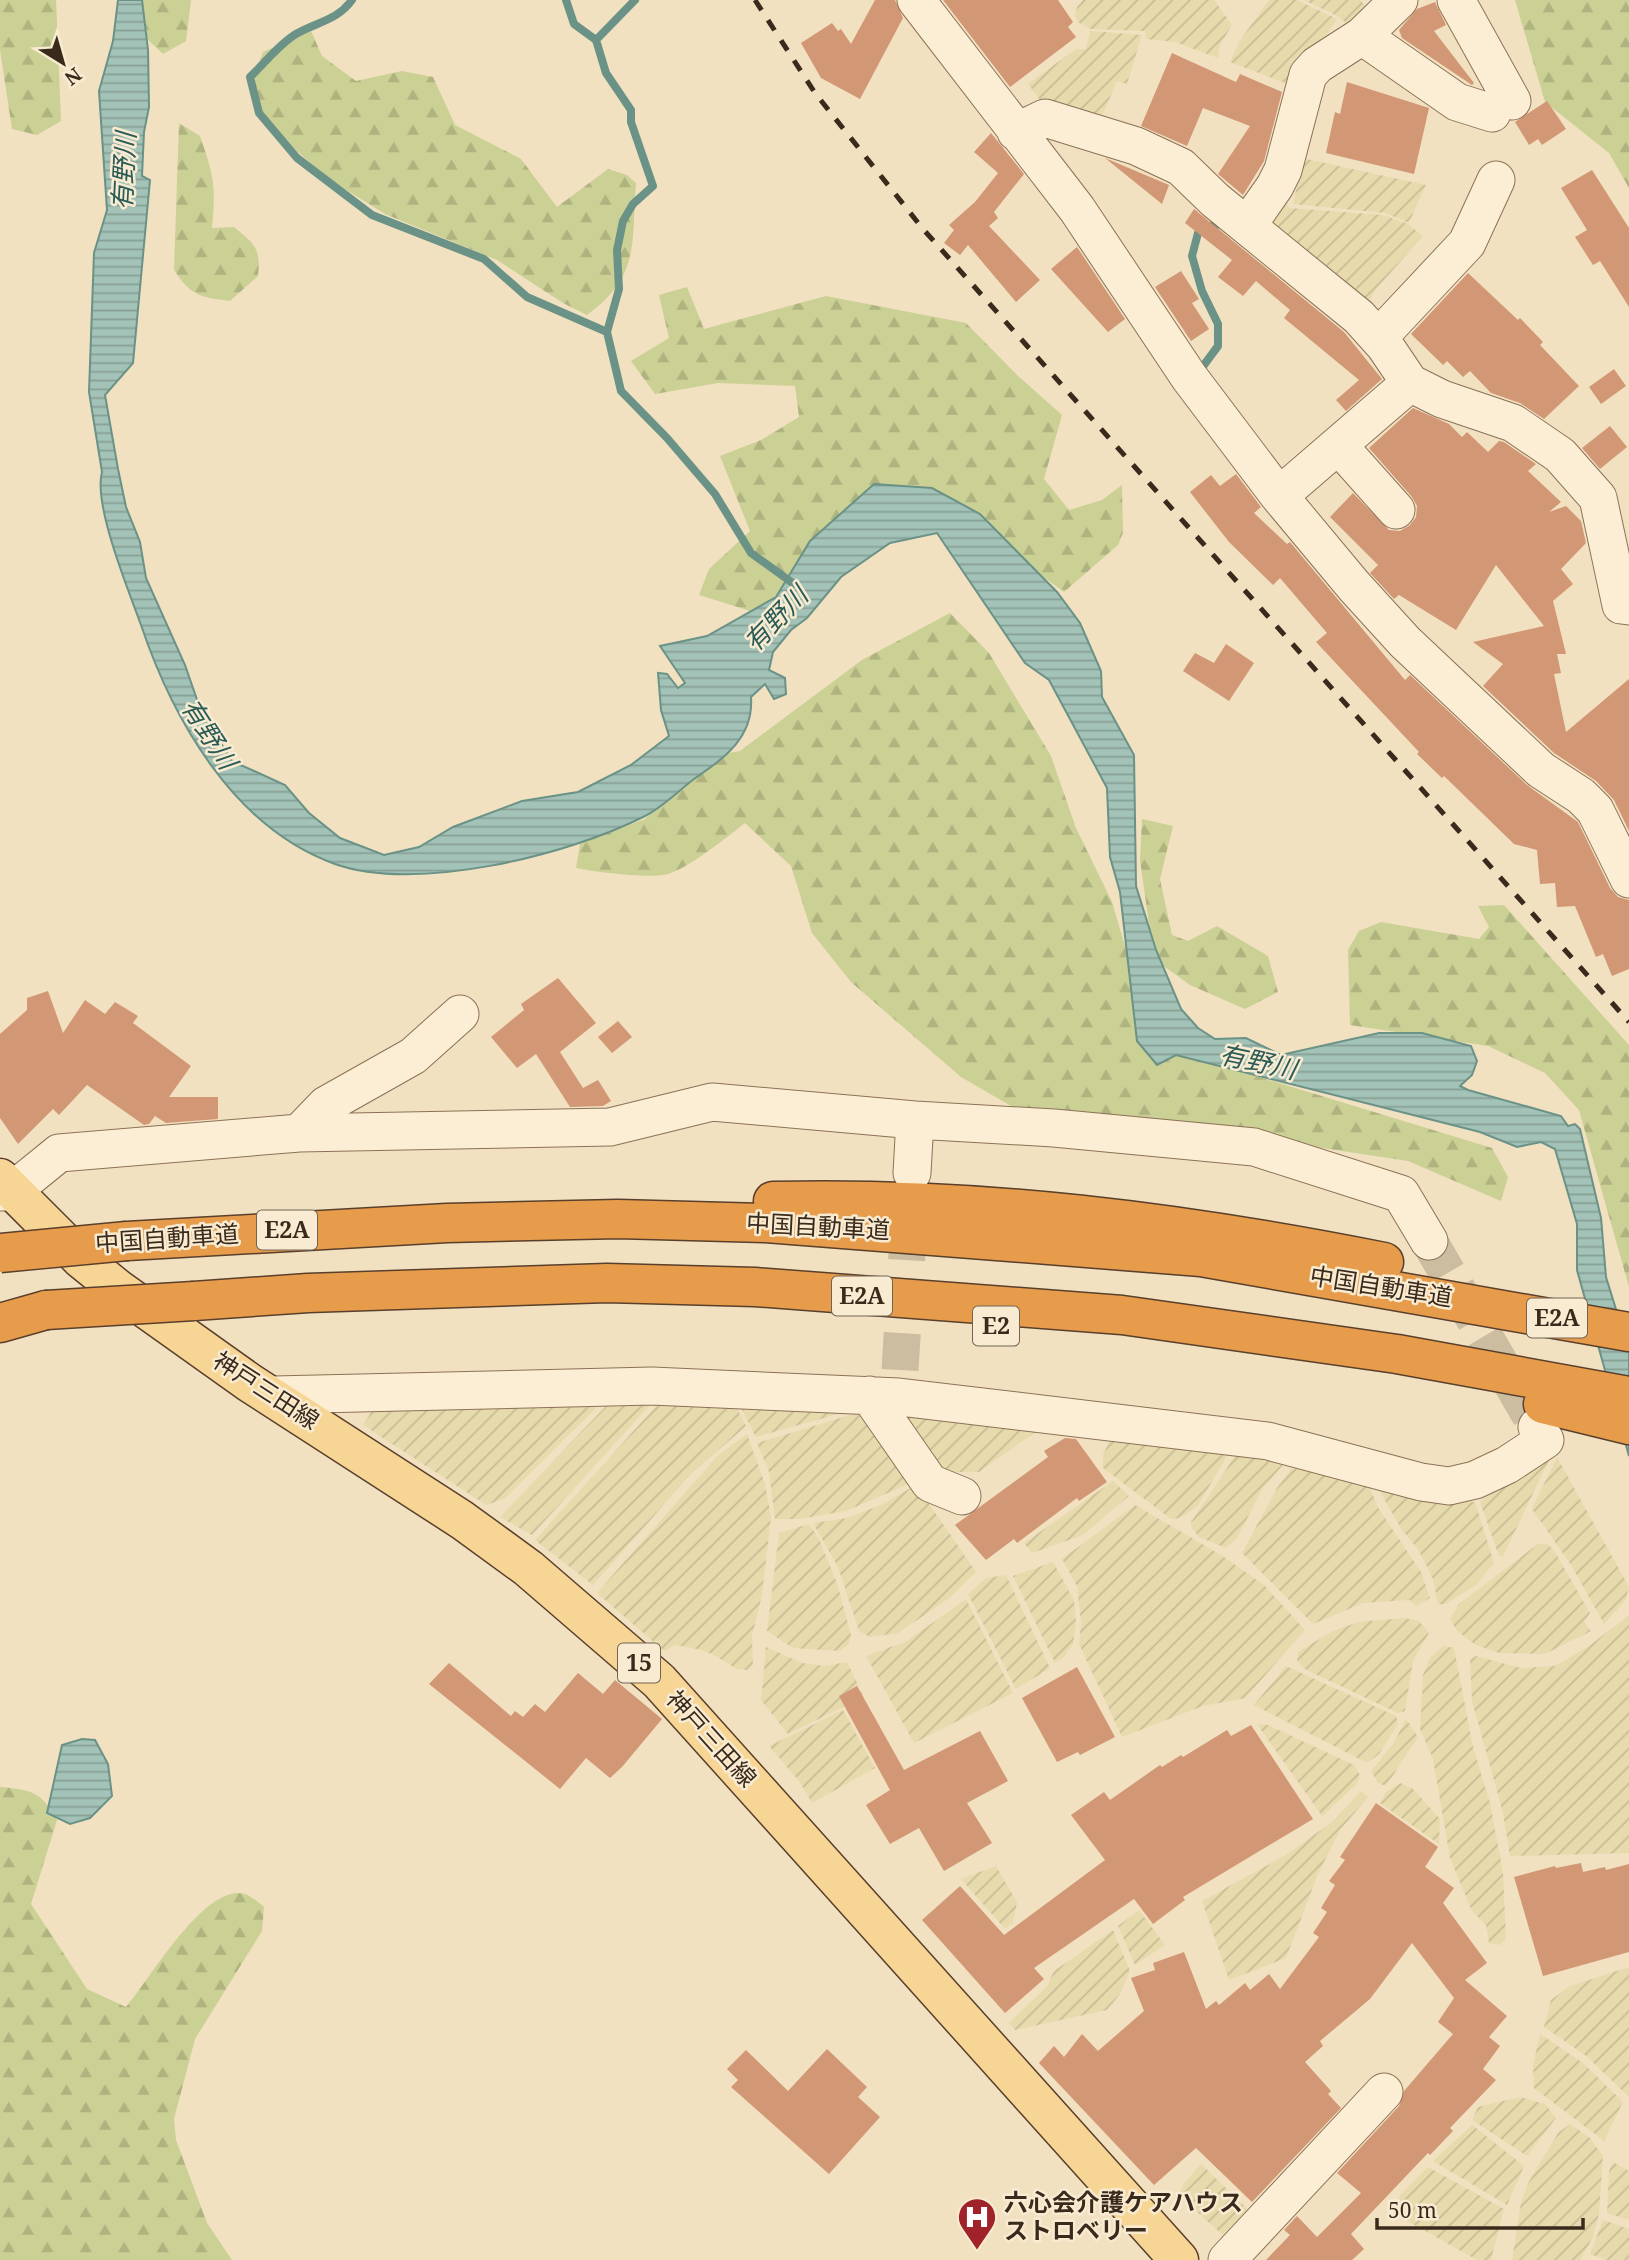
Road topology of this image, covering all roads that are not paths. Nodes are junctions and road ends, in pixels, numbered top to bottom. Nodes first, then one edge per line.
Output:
1 (916, 0) edge
2 (1399, 0) edge
3 (1456, 0) edge
4 (1362, 36) junction
5 (1016, 132) junction
6 (1496, 180) dead end
7 (1247, 226) junction
8 (1378, 338) junction
9 (1410, 383) junction
10 (1338, 446) junction
11 (1279, 496) junction
12 (1396, 510) dead end
13 (1629, 606) edge
14 (1629, 880) edge
15 (460, 1014) dead end
16 (915, 1120) junction
17 (299, 1133) junction
18 (912, 1173) tunnel mouth
19 (4, 1187) edge
20 (1429, 1241) tunnel mouth
21 (0, 1253) edge
22 (1479, 1292) junction
23 (46, 1310) junction
24 (1629, 1314) edge
25 (0, 1316) edge
26 (0, 1323) edge
27 (1629, 1332) edge
28 (889, 1387) junction
29 (274, 1395) junction
30 (1629, 1396) edge
31 (1535, 1403) junction
32 (1629, 1425) edge
33 (962, 1496) dead end
34 (1384, 2092) dead end
35 (1179, 2260) edge
36 (1227, 2260) edge

1 - 5 street
2 - 4 street
3 - 4 street
4 - 7 street
5 - 7 street
5 - 11 street
6 - 8 street
7 - 8 street
8 - 9 street
9 - 10 street
9 - 13 street
10 - 11 street
10 - 12 street
11 - 14 street
15 - 17 street
16 - 17 street
16 - 18 street
16 - 20 street
17 - 19 street
19 - 29 main road, 神戸三田線 / 15
21 - 22 highway, 中国自動車道 / E2A, bridge
22 - 24 highway
22 - 27 highway, 中国自動車道 / E2A
23 - 25 highway, E2A
23 - 26 highway
23 - 31 highway, E2A, bridge
28 - 29 street
28 - 31 street
28 - 33 street
29 - 35 main road, 神戸三田線 / 15
30 - 31 highway, E2A
31 - 32 highway
34 - 36 street

